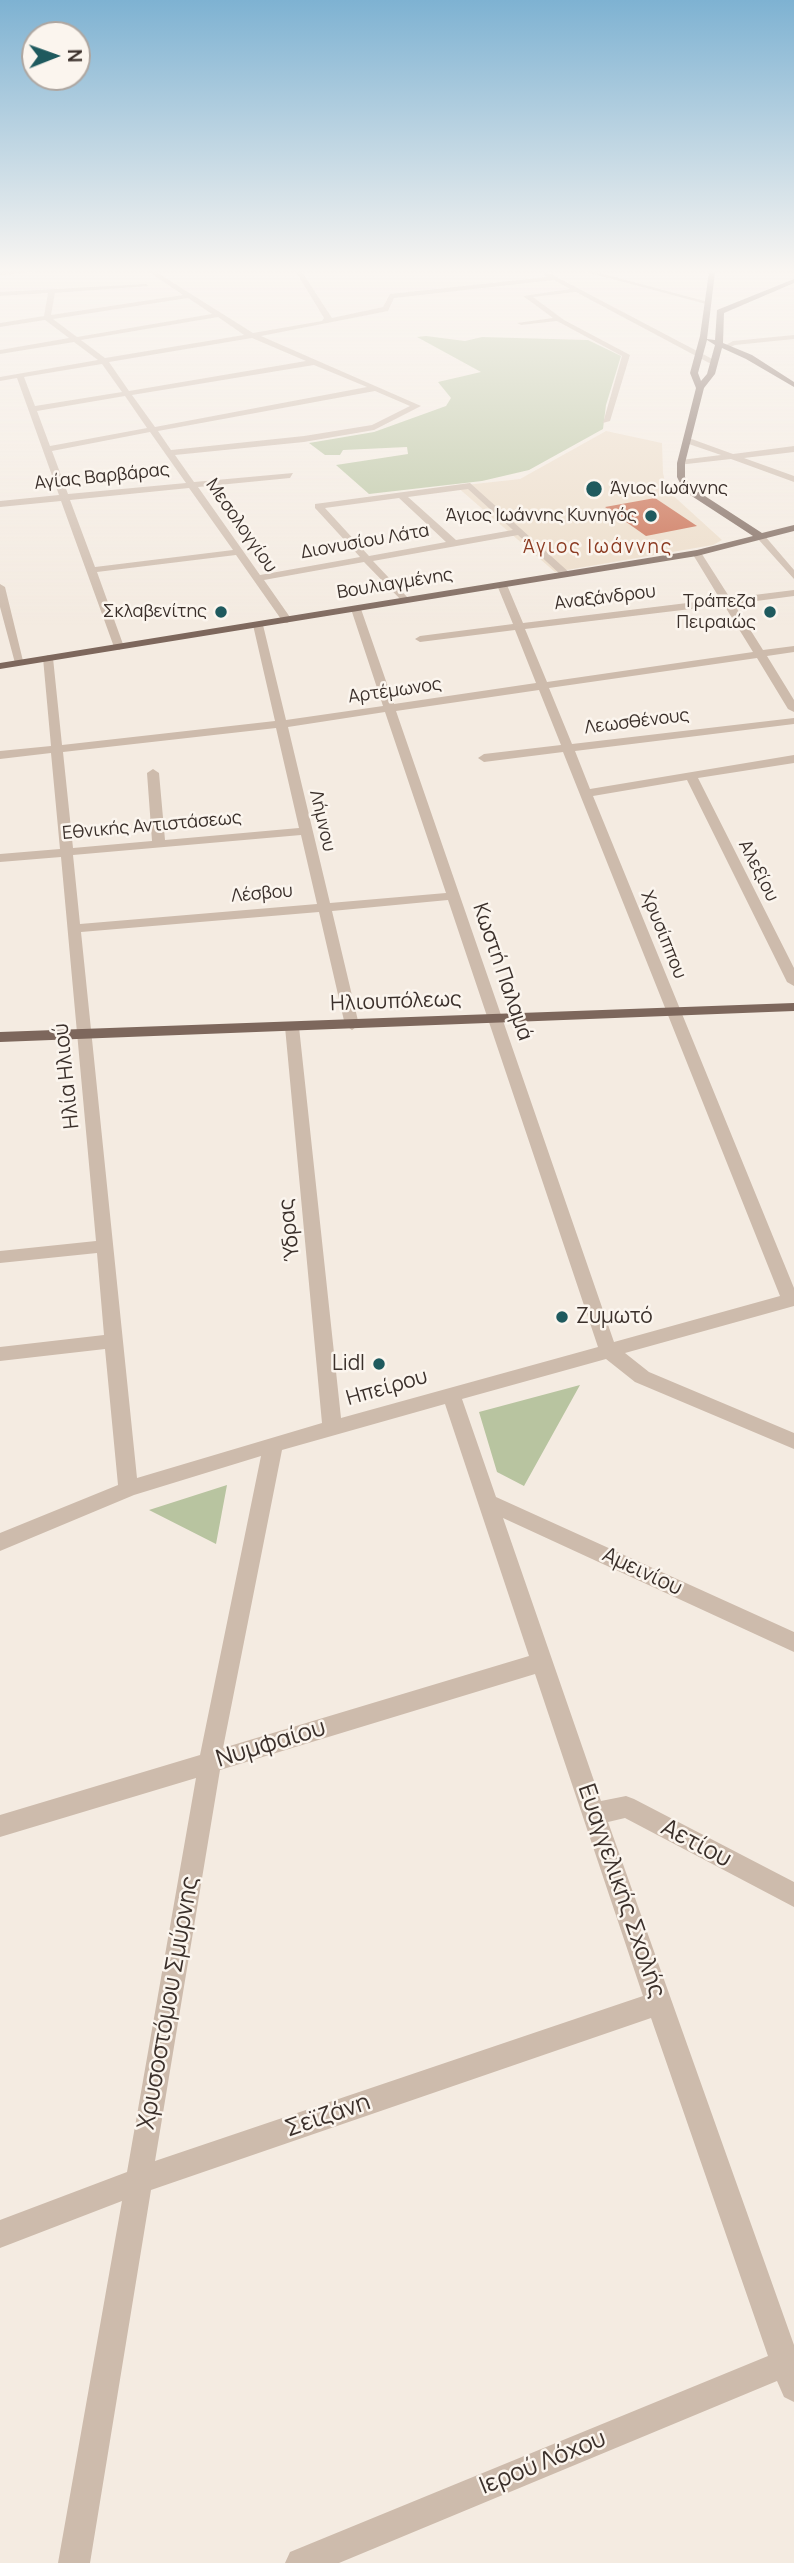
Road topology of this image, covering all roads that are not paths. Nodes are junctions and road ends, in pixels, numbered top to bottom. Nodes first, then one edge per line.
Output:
1 (26, 392) edge
2 (126, 392) edge
3 (147, 392) edge
4 (358, 392) edge
5 (385, 392) edge
6 (615, 392) edge
7 (700, 392) edge
8 (128, 395) junction
9 (33, 409) junction
10 (606, 421) dead end
11 (152, 430) junction
12 (686, 440) junction
13 (47, 449) junction
14 (794, 449) edge
15 (170, 453) junction
16 (734, 456) junction
17 (681, 463) junction
18 (290, 475) dead end
19 (794, 479) edge
20 (191, 484) junction
21 (401, 495) junction
22 (64, 497) junction
23 (0, 503) edge
24 (794, 528) edge
25 (520, 532) junction
26 (761, 537) junction
27 (454, 544) junction
28 (240, 552) junction
29 (697, 553) junction
30 (368, 559) junction
31 (91, 570) junction
32 (566, 574) junction
33 (794, 576) edge
34 (258, 578) junction
35 (502, 585) junction
36 (0, 587) edge
37 (794, 593) edge
38 (404, 600) junction
39 (727, 601) junction
40 (356, 609) junction
41 (287, 620) junction
42 (258, 625) junction
43 (519, 627) junction
44 (420, 639) dead end
45 (118, 647) junction
46 (794, 649) edge
47 (760, 654) junction
48 (48, 659) junction
49 (20, 663) junction
50 (0, 666) edge
51 (543, 687) junction
52 (390, 709) junction
53 (794, 709) edge
54 (794, 721) edge
55 (282, 724) junction
56 (56, 747) junction
57 (568, 748) junction
58 (0, 755) edge
59 (484, 758) dead end
60 (794, 760) edge
61 (153, 773) dead end
62 (691, 777) junction
63 (586, 793) junction
64 (307, 831) junction
65 (159, 842) junction
66 (66, 851) junction
67 (0, 858) edge
68 (453, 896) junction
69 (325, 908) junction
70 (74, 929) junction
71 (794, 982) edge
72 (794, 1007) edge
73 (674, 1014) junction
74 (496, 1020) junction
75 (352, 1025) junction
76 (292, 1027) junction
77 (84, 1034) junction
78 (0, 1037) edge
79 (105, 1246) junction
80 (0, 1257) edge
81 (792, 1300) edge
82 (114, 1341) junction
83 (608, 1350) junction
84 (0, 1354) edge
85 (451, 1394) junction
86 (332, 1428) junction
87 (794, 1441) edge
88 (273, 1445) junction
89 (128, 1489) junction
90 (490, 1503) junction
91 (0, 1542) edge
92 (794, 1642) edge
93 (542, 1662) junction
94 (210, 1762) junction
95 (595, 1812) junction
96 (0, 1826) edge
97 (794, 1895) edge
98 (658, 2003) junction
99 (138, 2181) junction
100 (0, 2234) edge
101 (791, 2370) edge
102 (74, 2563) edge
103 (301, 2563) edge

1 - 9 street
2 - 8 street, Μεσολογγίου
3 - 8 street
4 - 11 street
5 - 15 street
6 - 10 street
7 - 12 main road
8 - 9 street
8 - 11 street, Μεσολογγίου
9 - 13 street
11 - 13 street
11 - 15 street, Μεσολογγίου
12 - 16 street
12 - 17 main road
13 - 22 street
14 - 16 street
15 - 20 street, Μεσολογγίου
16 - 17 street
16 - 19 street
17 - 26 main road
18 - 20 street, Αγίας Βαρβάρας
20 - 22 street, Αγίας Βαρβάρας
20 - 28 street, Μεσολογγίου
21 - 25 street
21 - 27 street
21 - 30 street
22 - 23 street, Αγίας Βαρβάρας
22 - 31 street
24 - 26 main road, Βουλιαγμένης
25 - 27 street, Διονυσίου Λάτα
25 - 32 street
26 - 29 main road, Βουλιαγμένης
26 - 33 street
27 - 30 street, Διονυσίου Λάτα
28 - 31 street
28 - 34 street, Μεσολογγίου
29 - 32 main road, Βουλιαγμένης
29 - 39 street
30 - 34 street, Διονυσίου Λάτα
30 - 38 street
31 - 45 street
32 - 35 main road, Βουλιαγμένης
34 - 41 street, Μεσολογγίου
35 - 38 main road, Βουλιαγμένης
35 - 43 street, Χρυσίππου
36 - 49 street
37 - 39 street, Αναξάνδρου
38 - 40 main road, Βουλιαγμένης
39 - 43 street, Αναξάνδρου
39 - 47 street
40 - 41 main road, Βουλιαγμένης
40 - 52 street, Κωστή Παλαμά
41 - 42 main road, Βουλιαγμένης
42 - 45 main road, Βουλιαγμένης
42 - 55 street, Λήμνου
43 - 44 street, Αναξάνδρου
43 - 51 street, Χρυσίππου
45 - 48 main road, Βουλιαγμένης
46 - 47 street, Αρτέμωνος
47 - 51 street, Αρτέμωνος
47 - 53 street
48 - 49 main road, Βουλιαγμένης
48 - 56 street, Ηλία Ηλιού
49 - 50 main road, Βουλιαγμένης
51 - 52 street, Αρτέμωνος
51 - 57 street, Χρυσίππου
52 - 55 street, Αρτέμωνος
52 - 68 street, Κωστή Παλαμά
54 - 57 street, Λεωσθένους
55 - 56 street, Αρτέμωνος
55 - 64 street, Λήμνου
56 - 58 street, Αρτέμωνος
56 - 66 street, Ηλία Ηλιού
57 - 59 street, Λεωσθένους
57 - 63 street, Χρυσίππου
60 - 62 street
61 - 65 street
62 - 63 street
62 - 71 street, Αλεξίου
63 - 73 street, Χρυσίππου
64 - 65 street, Εθνικής Αντιστάσεως
64 - 69 street, Λήμνου
65 - 66 street, Εθνικής Αντιστάσεως
66 - 67 street, Εθνικής Αντιστάσεως
66 - 70 street, Ηλία Ηλιού
68 - 69 street, Λέσβου
68 - 74 street, Κωστή Παλαμά
69 - 70 street, Λέσβου
69 - 75 street, Λήμνου
70 - 77 street, Ηλία Ηλιού
72 - 73 main road, Ηλιουπόλεως
73 - 74 main road, Ηλιουπόλεως
73 - 81 street, Χρυσίππου
74 - 75 main road, Ηλιουπόλεως
74 - 83 street, Κωστή Παλαμά
75 - 76 main road, Ηλιουπόλεως
76 - 77 main road, Ηλιουπόλεως
76 - 86 street, Ύδρας
77 - 78 main road, Ηλιουπόλεως
77 - 79 street, Ηλία Ηλιού
79 - 80 street
79 - 82 street, Ηλία Ηλιού
81 - 83 street, Ηπείρου
82 - 84 street
82 - 89 street, Ηλία Ηλιού
83 - 85 street, Ηπείρου
83 - 87 street
85 - 86 street, Ηπείρου
85 - 90 street, Ευαγγελικής Σχολής
86 - 88 street, Ηπείρου
88 - 89 street, Ηπείρου
88 - 94 street, Χρυσοστόμου Σμύρνης
89 - 91 street, Ηπείρου
90 - 92 street, Αμεινίου
90 - 93 street, Ευαγγελικής Σχολής
93 - 94 street, Νυμφαίου
93 - 95 street, Ευαγγελικής Σχολής
94 - 96 street, Νυμφαίου
94 - 99 street, Χρυσοστόμου Σμύρνης
95 - 97 street, Αετίου
95 - 98 street, Ευαγγελικής Σχολής
98 - 99 street, Σεϊζάνη
98 - 101 street, Ευαγγελικής Σχολής
99 - 100 street, Σεϊζάνη
99 - 102 street, Χρυσοστόμου Σμύρνης
101 - 103 street, Ιερού Λόχου

